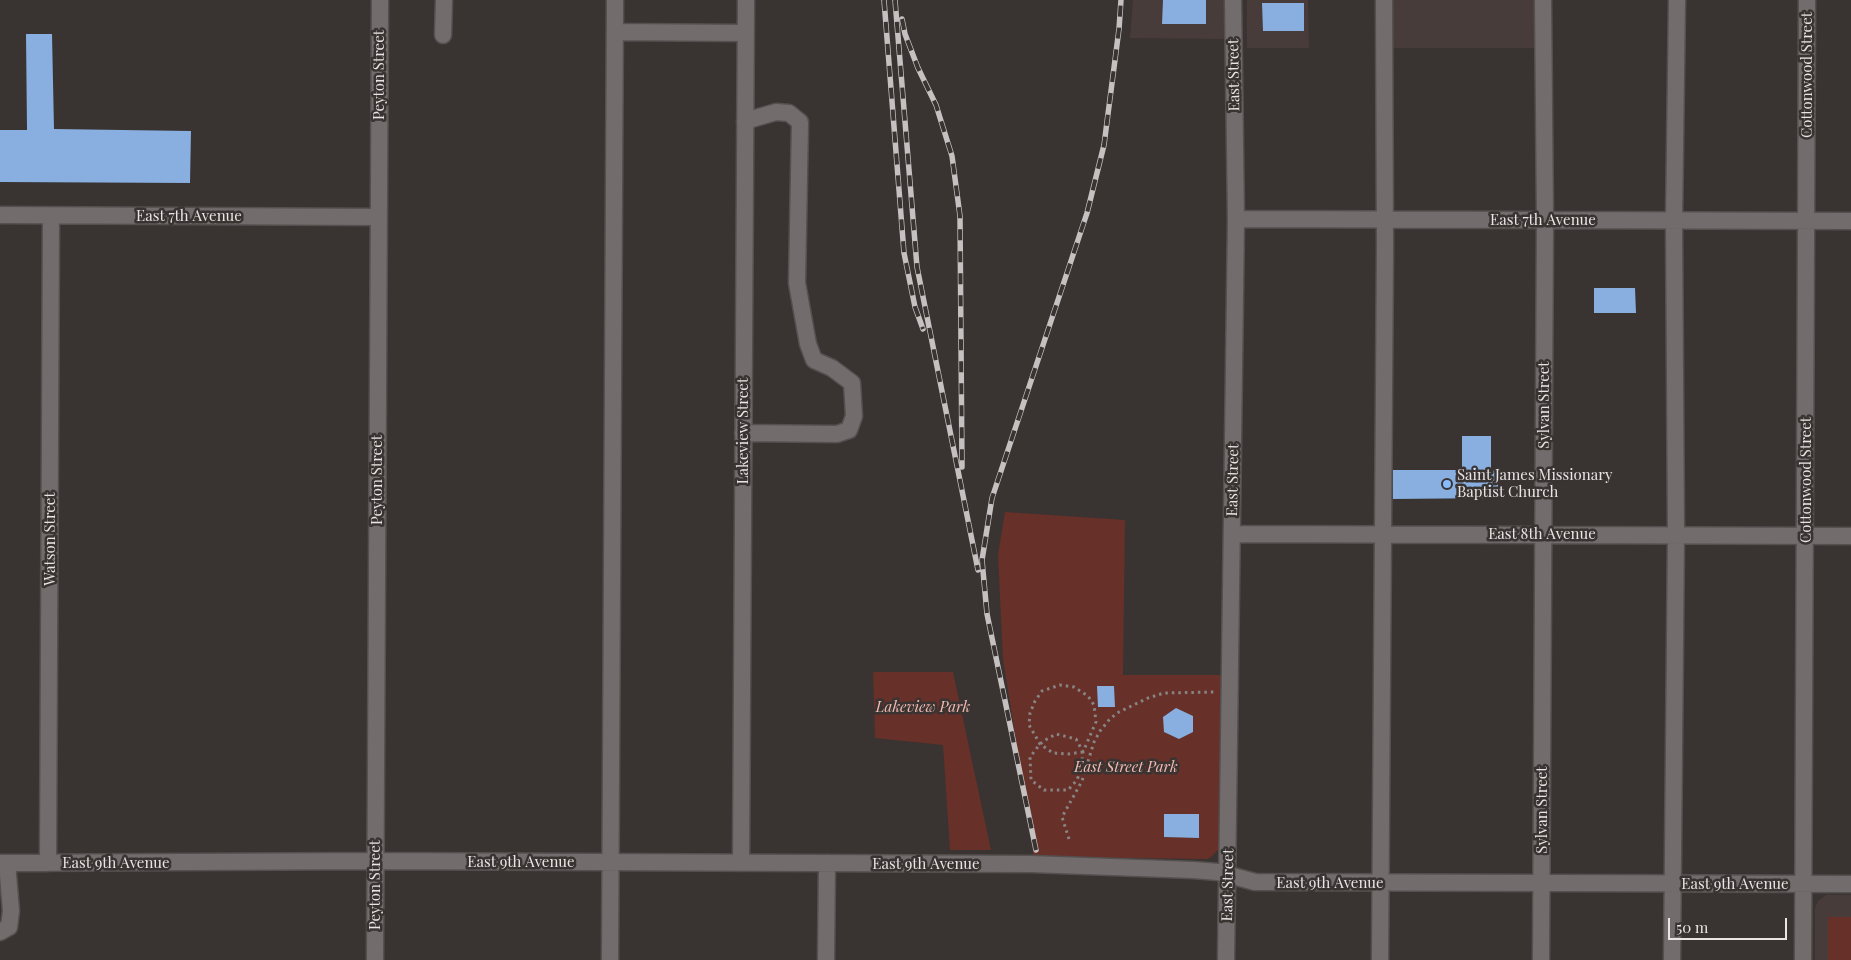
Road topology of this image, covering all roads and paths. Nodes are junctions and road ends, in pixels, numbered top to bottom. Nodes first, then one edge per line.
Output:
1 (380, 0) edge
2 (444, 0) edge
3 (615, 0) edge
4 (746, 0) edge
5 (1233, 0) edge
6 (1384, 0) edge
7 (1543, 0) edge
8 (1677, 0) edge
9 (1807, 0) edge
10 (615, 32) junction
11 (745, 33) junction
12 (443, 35) dead end
13 (745, 121) junction
14 (0, 215) edge
15 (51, 216) junction
16 (379, 217) junction
17 (1236, 219) junction
18 (1385, 220) junction
19 (1545, 220) junction
20 (1674, 221) junction
21 (1851, 221) edge
22 (1806, 222) junction
23 (743, 433) junction
24 (1232, 534) junction
25 (1383, 534) junction
26 (1544, 534) junction
27 (1676, 534) junction
28 (1806, 535) junction
29 (1851, 536) edge
30 (1231, 692) junction
31 (1040, 744) junction
32 (1083, 752) junction
33 (1068, 790) junction
34 (1072, 797) junction
35 (1070, 839) dead end
36 (376, 861) junction
37 (611, 862) junction
38 (3, 863) edge
39 (48, 863) junction
40 (741, 863) junction
41 (827, 863) junction
42 (1228, 876) junction
43 (1382, 883) junction
44 (1541, 883) junction
45 (1674, 884) junction
46 (1804, 884) junction
47 (1851, 884) edge
48 (0, 932) edge
49 (375, 960) edge
50 (610, 960) edge
51 (826, 960) edge
52 (1226, 960) edge
53 (1380, 960) edge
54 (1541, 960) edge
55 (1672, 960) edge
56 (1803, 960) edge

1 - 16 street, Peyton Street
2 - 12 street
3 - 10 street
4 - 11 street, Lakeview Street
5 - 17 street, East Street
6 - 18 street
7 - 19 street, Sylvan Street
8 - 20 street
9 - 22 street, Cottonwood Street
10 - 11 street
10 - 37 street
11 - 13 street, Lakeview Street
13 - 23 street, Lakeview Street
13 - 23 street
14 - 15 street, East 7th Avenue
15 - 16 street, East 7th Avenue
15 - 39 street, Watson Street
16 - 36 street, Peyton Street
17 - 18 street, East 7th Avenue
17 - 24 street, East Street
18 - 19 street, East 7th Avenue
18 - 25 street
19 - 20 street, East 7th Avenue
19 - 26 street, Sylvan Street
20 - 22 street, East 7th Avenue
20 - 27 street
21 - 22 street, East 7th Avenue
22 - 28 street, Cottonwood Street
23 - 40 street, Lakeview Street
24 - 25 street, East 8th Avenue
24 - 30 street, East Street
25 - 26 street, East 8th Avenue
25 - 43 street
26 - 27 street, East 8th Avenue
26 - 44 street, Sylvan Street
27 - 28 street, East 8th Avenue
27 - 45 street
28 - 29 street, East 8th Avenue
28 - 46 street, Cottonwood Street
30 - 34 path
30 - 42 street, East Street
31 - 32 path
31 - 32 path
31 - 32 path
31 - 33 path
32 - 33 path
33 - 34 path
34 - 35 path
36 - 37 street, East 9th Avenue
36 - 39 street, East 9th Avenue
36 - 49 street, Peyton Street
37 - 40 street, East 9th Avenue
37 - 50 street
38 - 39 street, East 9th Avenue
38 - 48 street
40 - 41 street, East 9th Avenue
41 - 42 street, East 9th Avenue
41 - 51 street
42 - 43 street, East 9th Avenue
42 - 52 street, East Street
43 - 44 street, East 9th Avenue
43 - 53 street
44 - 45 street, East 9th Avenue
44 - 54 street, Sylvan Street
45 - 46 street, East 9th Avenue
45 - 55 street
46 - 47 street, East 9th Avenue
46 - 56 street, Cottonwood Street

